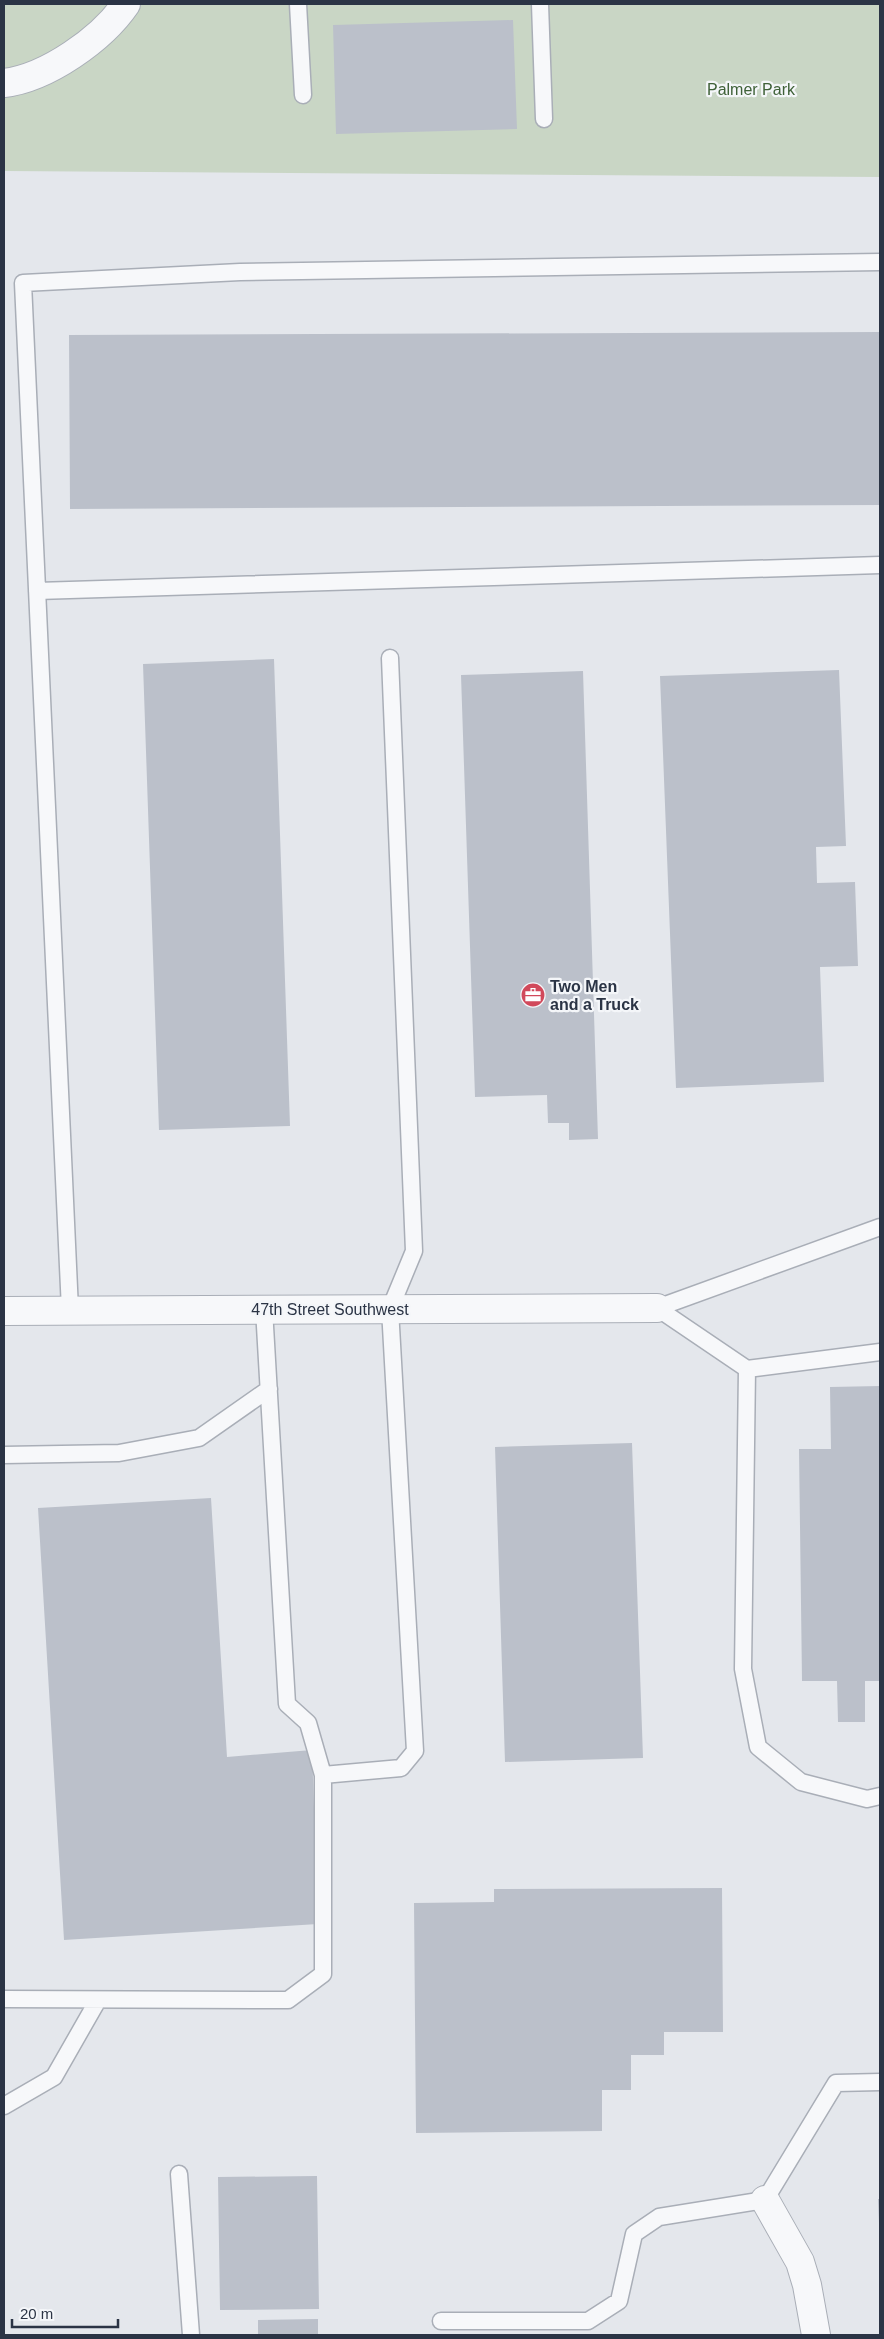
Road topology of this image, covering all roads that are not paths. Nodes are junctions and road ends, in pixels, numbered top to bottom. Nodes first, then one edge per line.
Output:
1 (126, 4) edge
2 (298, 4) edge
3 (540, 4) edge
4 (4, 83) edge
5 (303, 95) dead end
6 (544, 119) dead end
7 (880, 262) edge
8 (880, 565) edge
9 (37, 590) junction
10 (390, 658) dead end
11 (880, 1227) edge
12 (657, 1308) junction
13 (264, 1309) junction
14 (390, 1309) junction
15 (70, 1310) junction
16 (4, 1311) edge
17 (880, 1352) edge
18 (747, 1369) junction
19 (269, 1390) junction
20 (4, 1455) edge
21 (323, 1775) junction
22 (880, 1796) edge
23 (4, 1999) edge
24 (98, 2000) junction
25 (880, 2082) edge
26 (4, 2106) edge
27 (179, 2174) dead end
28 (765, 2200) junction
29 (441, 2321) dead end
30 (192, 2335) edge
31 (816, 2335) edge

1 - 4 street
2 - 5 lane
3 - 6 lane
7 - 9 lane
8 - 9 lane
9 - 15 lane
10 - 14 lane
11 - 12 lane
12 - 14 street, 47th Street Southwest
12 - 18 lane
13 - 14 street, 47th Street Southwest
13 - 15 street, 47th Street Southwest
13 - 19 lane
14 - 21 lane
15 - 16 street, 47th Street Southwest
17 - 18 lane
18 - 22 lane
19 - 20 lane
19 - 21 lane
21 - 24 lane
23 - 24 lane
24 - 26 lane
25 - 28 lane
27 - 30 lane
28 - 29 lane
28 - 31 street

